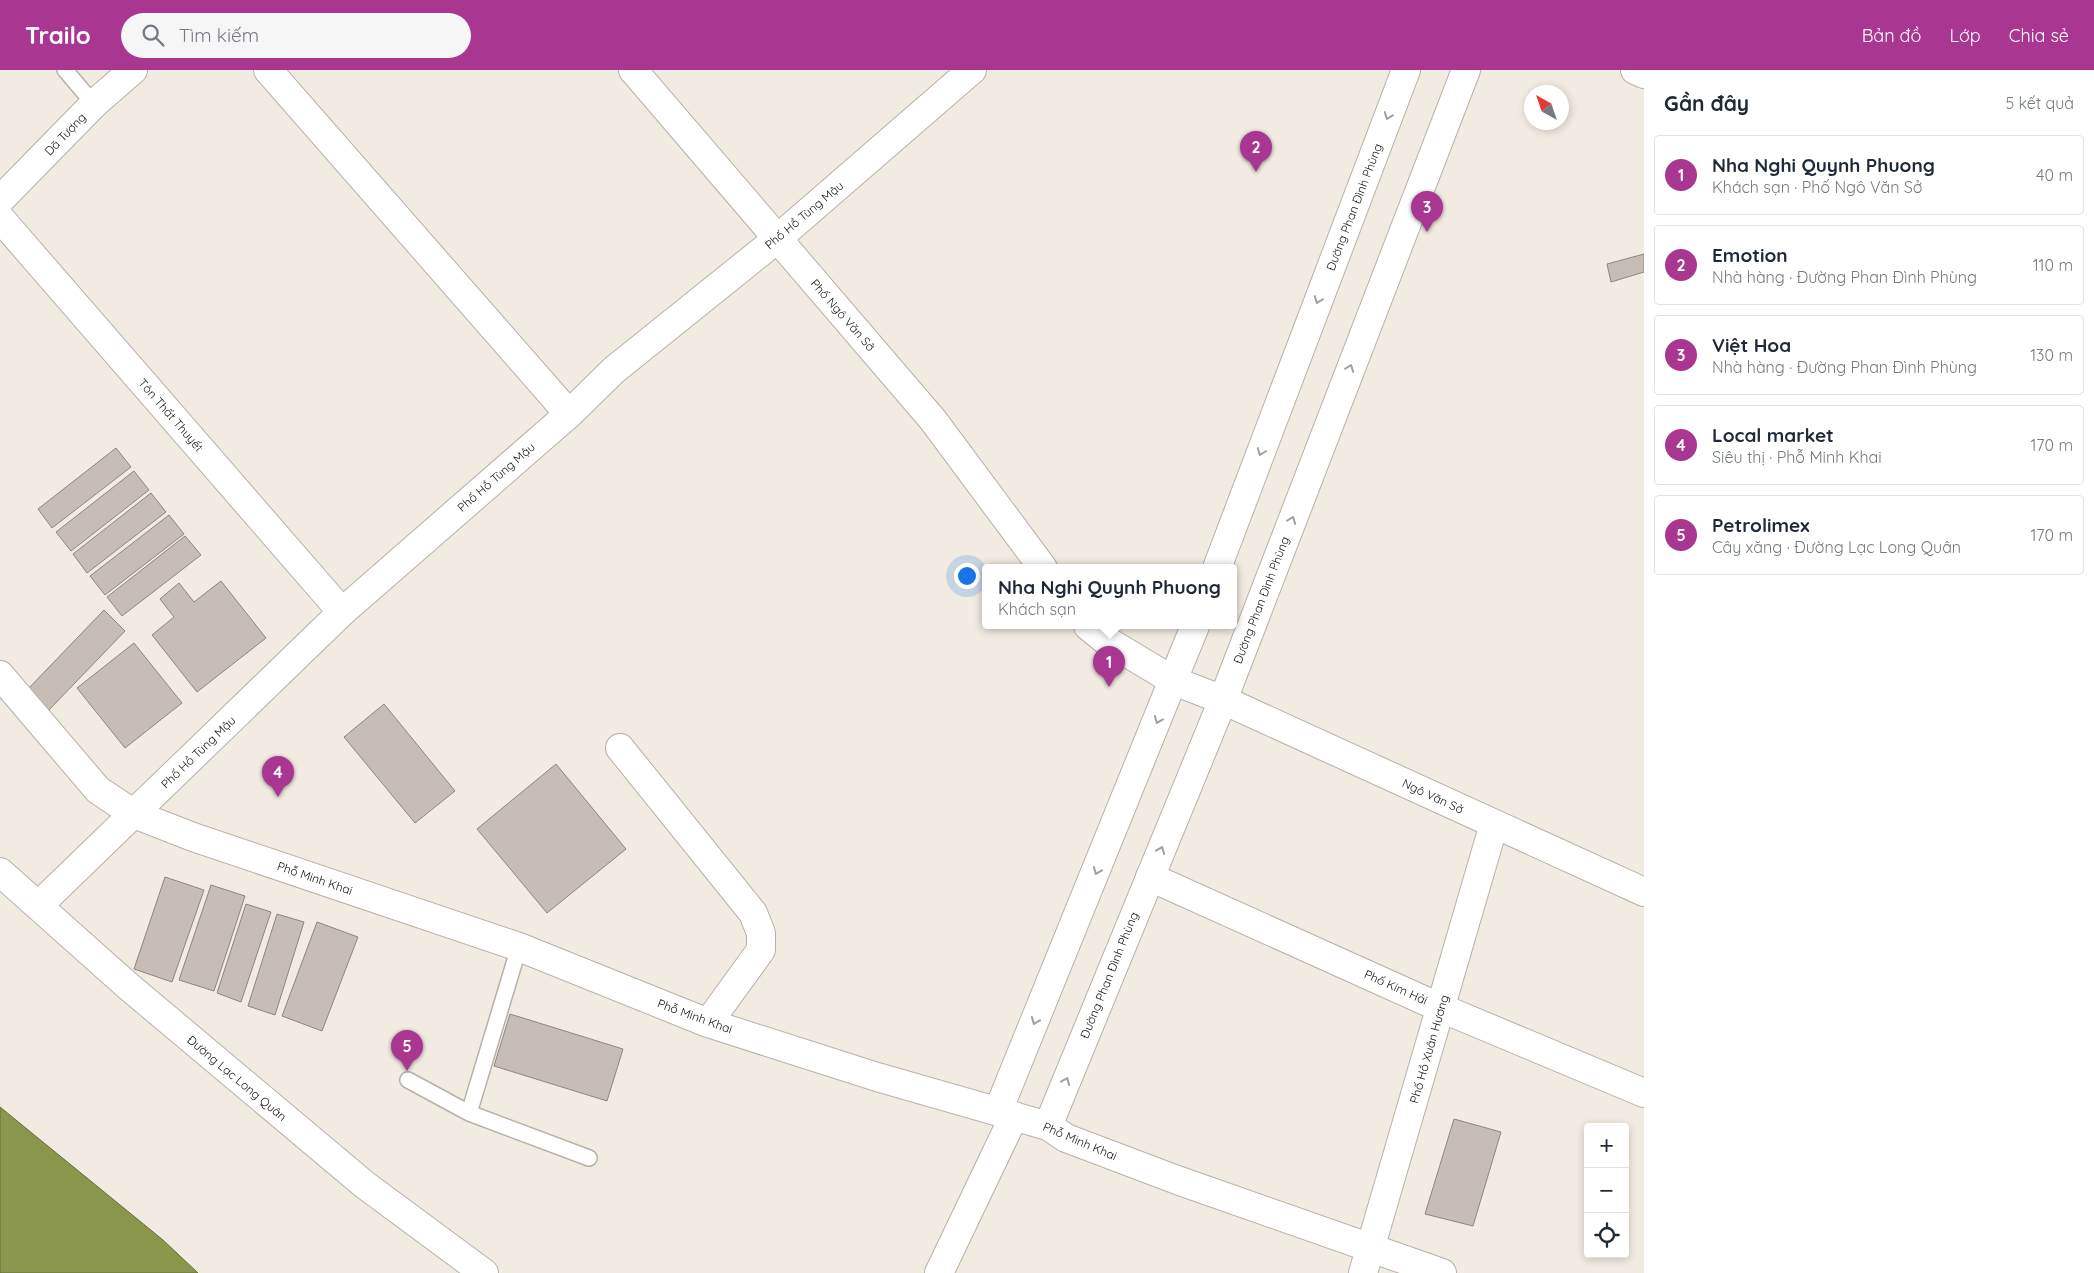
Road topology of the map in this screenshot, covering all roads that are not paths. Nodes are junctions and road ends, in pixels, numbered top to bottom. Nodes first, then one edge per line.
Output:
1 (65, 70) edge
2 (133, 70) edge
3 (268, 70) edge
4 (633, 70) edge
5 (972, 70) edge
6 (1406, 70) edge
7 (1466, 70) edge
8 (1635, 70) edge
9 (1644, 74) edge
10 (94, 104) junction
11 (0, 200) edge
12 (0, 218) edge
13 (777, 238) junction
14 (569, 414) junction
15 (1039, 564) edge
16 (1219, 564) edge
17 (342, 612) junction
18 (1092, 629) edge
19 (1194, 629) edge
20 (0, 675) edge
21 (1174, 681) junction
22 (1223, 700) junction
23 (620, 748) dead end
24 (134, 814) junction
25 (1494, 824) junction
26 (0, 872) edge
27 (1150, 877) junction
28 (1644, 892) edge
29 (38, 906) junction
30 (519, 947) junction
31 (1441, 1008) junction
32 (708, 1023) junction
33 (408, 1080) dead end
34 (1644, 1093) edge
35 (470, 1113) junction
36 (1006, 1114) junction
37 (1048, 1126) junction
38 (589, 1158) dead end
39 (1366, 1261) edge
40 (484, 1273) edge
41 (939, 1273) edge
42 (1442, 1273) edge

1 - 10 lane
2 - 10 street, Dã Tượng
3 - 14 street
4 - 13 street, Phố Ngô Văn Sở
5 - 13 street, Phố Hồ Tùng Mậu
6 -> 16 street, Đường Phan Đình Phùng
22 -> 7 street, Đường Phan Đình Phùng
8 - 9 street
10 - 11 street, Dã Tượng
12 - 17 street, Tôn Thất Thuyết
13 - 14 street, Phố Hồ Tùng Mậu
13 - 15 street, Phố Ngô Văn Sở
14 - 17 street, Phố Hồ Tùng Mậu
17 - 24 street, Phố Hồ Tùng Mậu
18 - 21 street
19 - 21 street
20 - 24 street, Phỗ Minh Khai
21 - 22 street, Ngô Văn Sở
21 -> 36 street
22 - 25 street, Ngô Văn Sở
27 -> 22 street, Đường Phan Đình Phùng
23 - 32 street
24 - 29 street, Phố Hồ Tùng Mậu
24 - 30 street, Phỗ Minh Khai
25 - 28 street, Ngô Văn Sở
25 - 31 street, Phố Hồ Xuân Hương
26 - 29 street, Đường Lạc Long Quân
27 - 31 street, Phố Kim Hải
37 -> 27 street, Đường Phan Đình Phùng
29 - 40 street, Đường Lạc Long Quân
30 - 32 street, Phỗ Minh Khai
30 - 35 lane
31 - 34 street, Phố Kim Hải
31 - 39 street, Phố Hồ Xuân Hương
32 - 36 street, Phỗ Minh Khai
33 - 35 lane
35 - 38 lane
36 - 37 street, Phỗ Minh Khai
36 - 41 street
37 - 39 street, Phỗ Minh Khai
39 - 42 street, Phỗ Minh Khai

